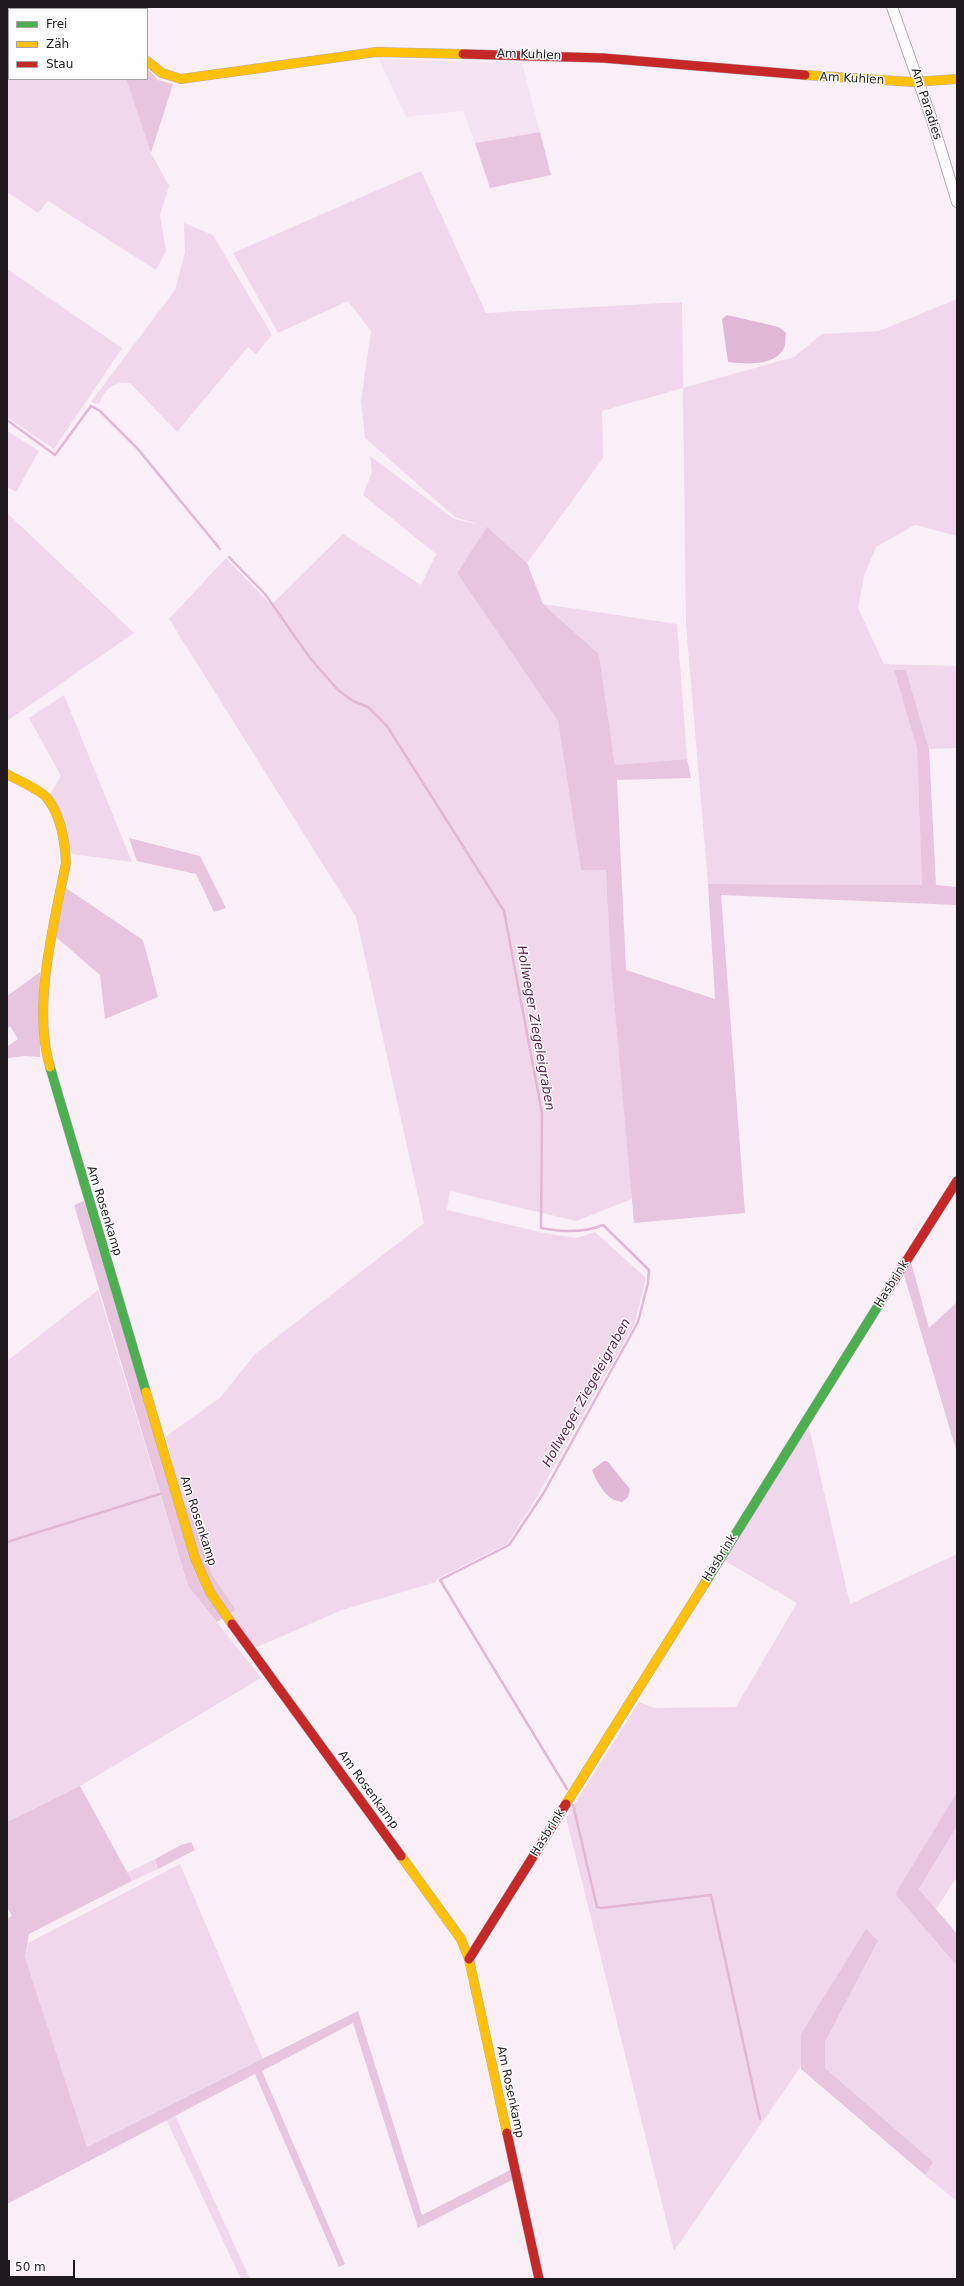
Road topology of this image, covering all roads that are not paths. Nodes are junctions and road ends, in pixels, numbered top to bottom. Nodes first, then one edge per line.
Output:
1 (892, 7) edge
2 (148, 61) edge
3 (957, 79) edge
4 (919, 81) junction
5 (957, 202) edge
6 (7, 774) edge
7 (957, 1181) edge
8 (483, 1936) junction
9 (461, 1939) junction
10 (469, 1959) junction
11 (539, 2279) edge

1 - 4 street, Am Paradies
2 - 4 street, Am Kuhlen
3 - 4 street, Am Kuhlen
4 - 5 street, Am Paradies
6 - 9 street, Am Rosenkamp
7 - 8 street, Hasbrink
8 - 9 street
8 - 10 street, Hasbrink
9 - 10 street, Am Rosenkamp
10 - 11 street, Am Rosenkamp

